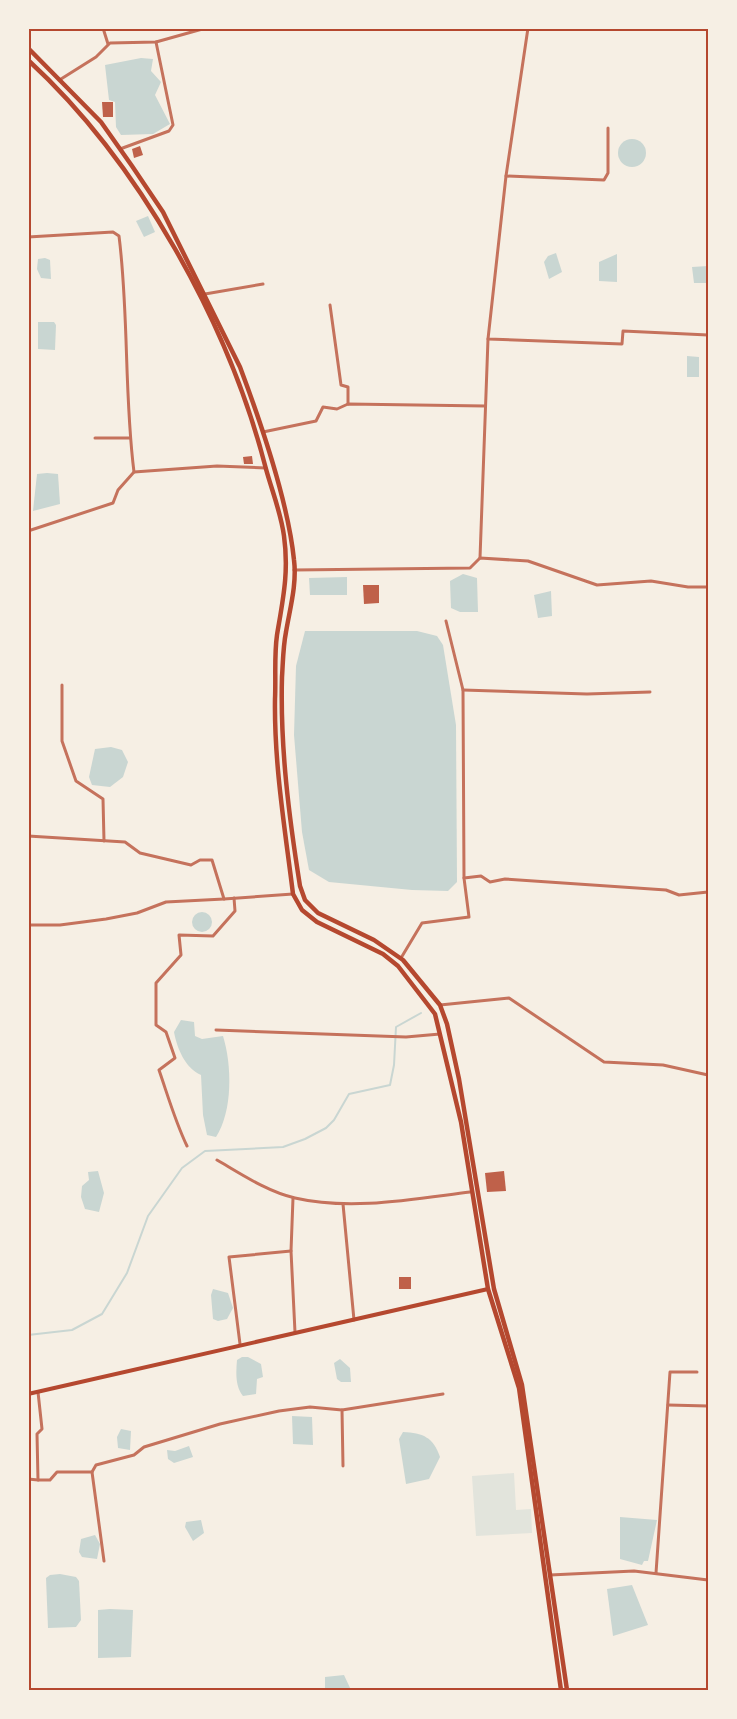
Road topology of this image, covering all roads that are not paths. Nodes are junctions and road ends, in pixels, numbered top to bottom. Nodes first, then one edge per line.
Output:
1 (103, 28) edge
2 (206, 28) edge
3 (528, 28) edge
4 (156, 42) junction
5 (108, 44) junction
6 (28, 48) edge
7 (28, 60) edge
8 (61, 79) junction
9 (608, 128) dead end
10 (120, 149) junction
11 (506, 176) junction
12 (28, 237) edge
13 (263, 284) dead end
14 (205, 294) junction
15 (330, 305) dead end
16 (708, 335) edge
17 (488, 339) junction
18 (348, 404) junction
19 (485, 406) junction
20 (261, 432) junction
21 (95, 438) dead end
22 (130, 438) junction
23 (266, 468) junction
24 (134, 472) junction
25 (28, 531) edge
26 (480, 558) junction
27 (294, 570) junction
28 (708, 587) edge
29 (446, 621) dead end
30 (62, 685) dead end
31 (463, 690) junction
32 (650, 692) dead end
33 (28, 836) edge
34 (105, 841) junction
35 (464, 878) junction
36 (708, 892) edge
37 (293, 894) junction
38 (234, 898) junction
39 (224, 899) junction
40 (28, 925) edge
41 (401, 958) junction
42 (440, 1005) junction
43 (216, 1030) dead end
44 (442, 1034) junction
45 (708, 1075) edge
46 (187, 1146) dead end
47 (217, 1160) dead end
48 (470, 1192) dead end
49 (293, 1198) junction
50 (343, 1203) junction
51 (291, 1251) junction
52 (488, 1289) junction
53 (354, 1322) junction
54 (295, 1332) junction
55 (240, 1344) junction
56 (697, 1372) dead end
57 (38, 1392) junction
58 (28, 1394) edge
59 (443, 1394) dead end
60 (668, 1405) junction
61 (708, 1406) edge
62 (342, 1410) junction
63 (342, 1466) dead end
64 (93, 1472) junction
65 (28, 1479) edge
66 (38, 1480) junction
67 (104, 1561) dead end
68 (656, 1572) junction
69 (550, 1575) junction
70 (708, 1580) edge
71 (561, 1690) edge
72 (567, 1690) edge

1 - 5 street
2 - 4 street
3 - 11 street
4 - 5 street
4 - 10 street
5 - 8 street
6 - 8 highway
7 - 23 highway
8 - 10 highway
9 - 11 street
10 - 14 highway
11 - 17 street
12 - 22 street
13 - 14 street
14 - 20 highway
15 - 18 street
16 - 17 street
17 - 19 street
18 - 19 street
18 - 20 street
19 - 26 street
20 - 27 highway
21 - 22 street
22 - 24 street
23 - 24 street
23 - 37 highway
24 - 25 street
26 - 27 street
26 - 28 street
27 - 41 highway
29 - 31 street
30 - 34 street
31 - 32 street
31 - 35 street
33 - 34 street
34 - 39 street
35 - 36 street
35 - 41 street
37 - 38 street
37 - 44 highway
38 - 39 street
38 - 46 street
39 - 40 street
41 - 42 highway
42 - 45 street
42 - 69 highway
43 - 44 street
44 - 52 highway
47 - 49 street
48 - 50 street
49 - 50 street
49 - 51 street
50 - 53 street
51 - 54 street
51 - 55 street
52 - 53 main road
52 - 71 highway
53 - 54 main road
54 - 55 main road
55 - 57 main road
56 - 60 street
57 - 58 main road
57 - 66 street
59 - 62 street
60 - 61 street
60 - 68 street
62 - 63 street
62 - 64 street
64 - 66 street
64 - 67 street
65 - 66 street
68 - 69 street
68 - 70 street
69 - 72 highway

